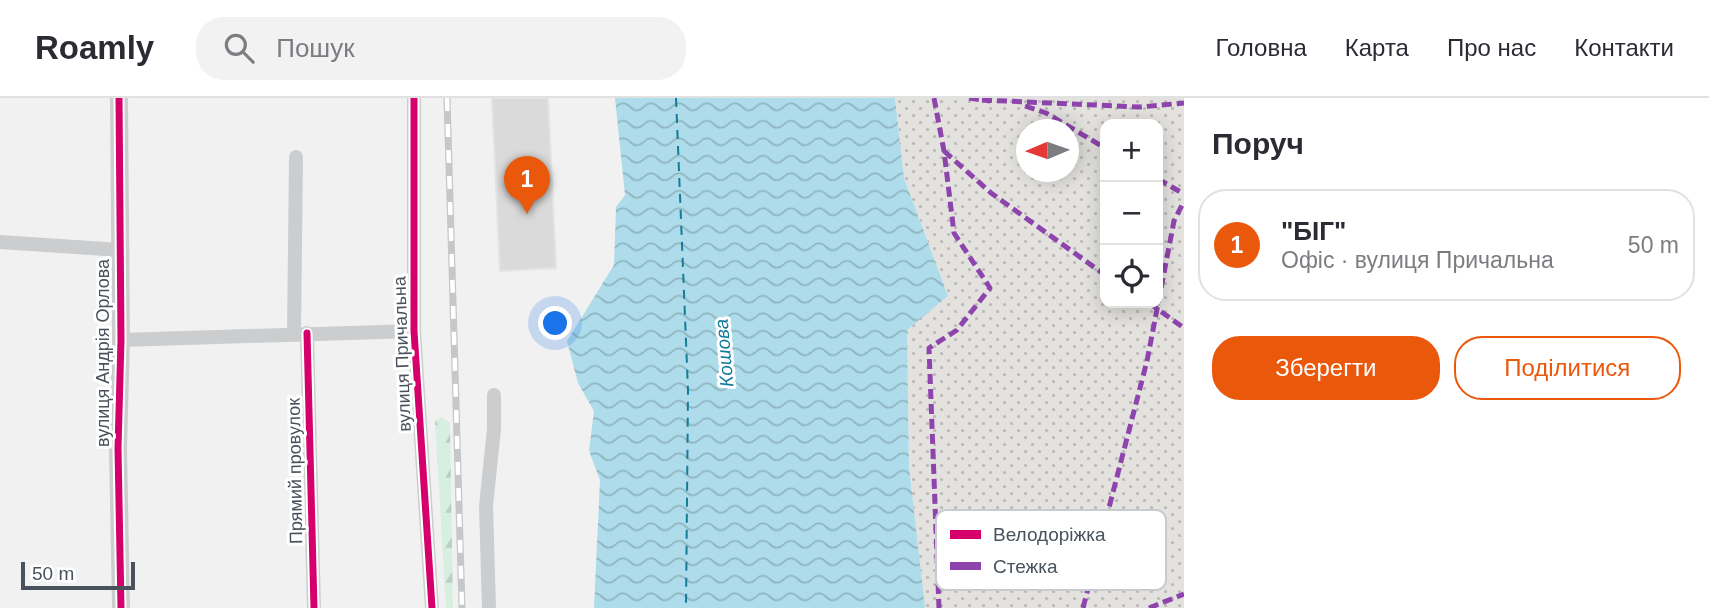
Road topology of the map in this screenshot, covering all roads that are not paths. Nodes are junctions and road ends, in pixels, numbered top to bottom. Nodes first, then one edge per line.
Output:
1 (120, 98) edge
2 (414, 98) edge
3 (296, 157) dead end
4 (0, 242) edge
5 (120, 250) junction
6 (414, 331) junction
7 (301, 333) junction
8 (121, 340) junction
9 (494, 395) dead end
10 (121, 608) edge
11 (314, 608) edge
12 (432, 608) edge
13 (489, 608) edge

1 - 5 street, вулиця Андрія Орлова
2 - 6 street, вулиця Причальна
3 - 7 street, Прямий провулок
4 - 5 street
5 - 8 street, вулиця Андрія Орлова
6 - 7 street
6 - 12 street, вулиця Причальна
7 - 8 street
7 - 11 street, Прямий провулок
8 - 10 street, вулиця Андрія Орлова
9 - 13 street

